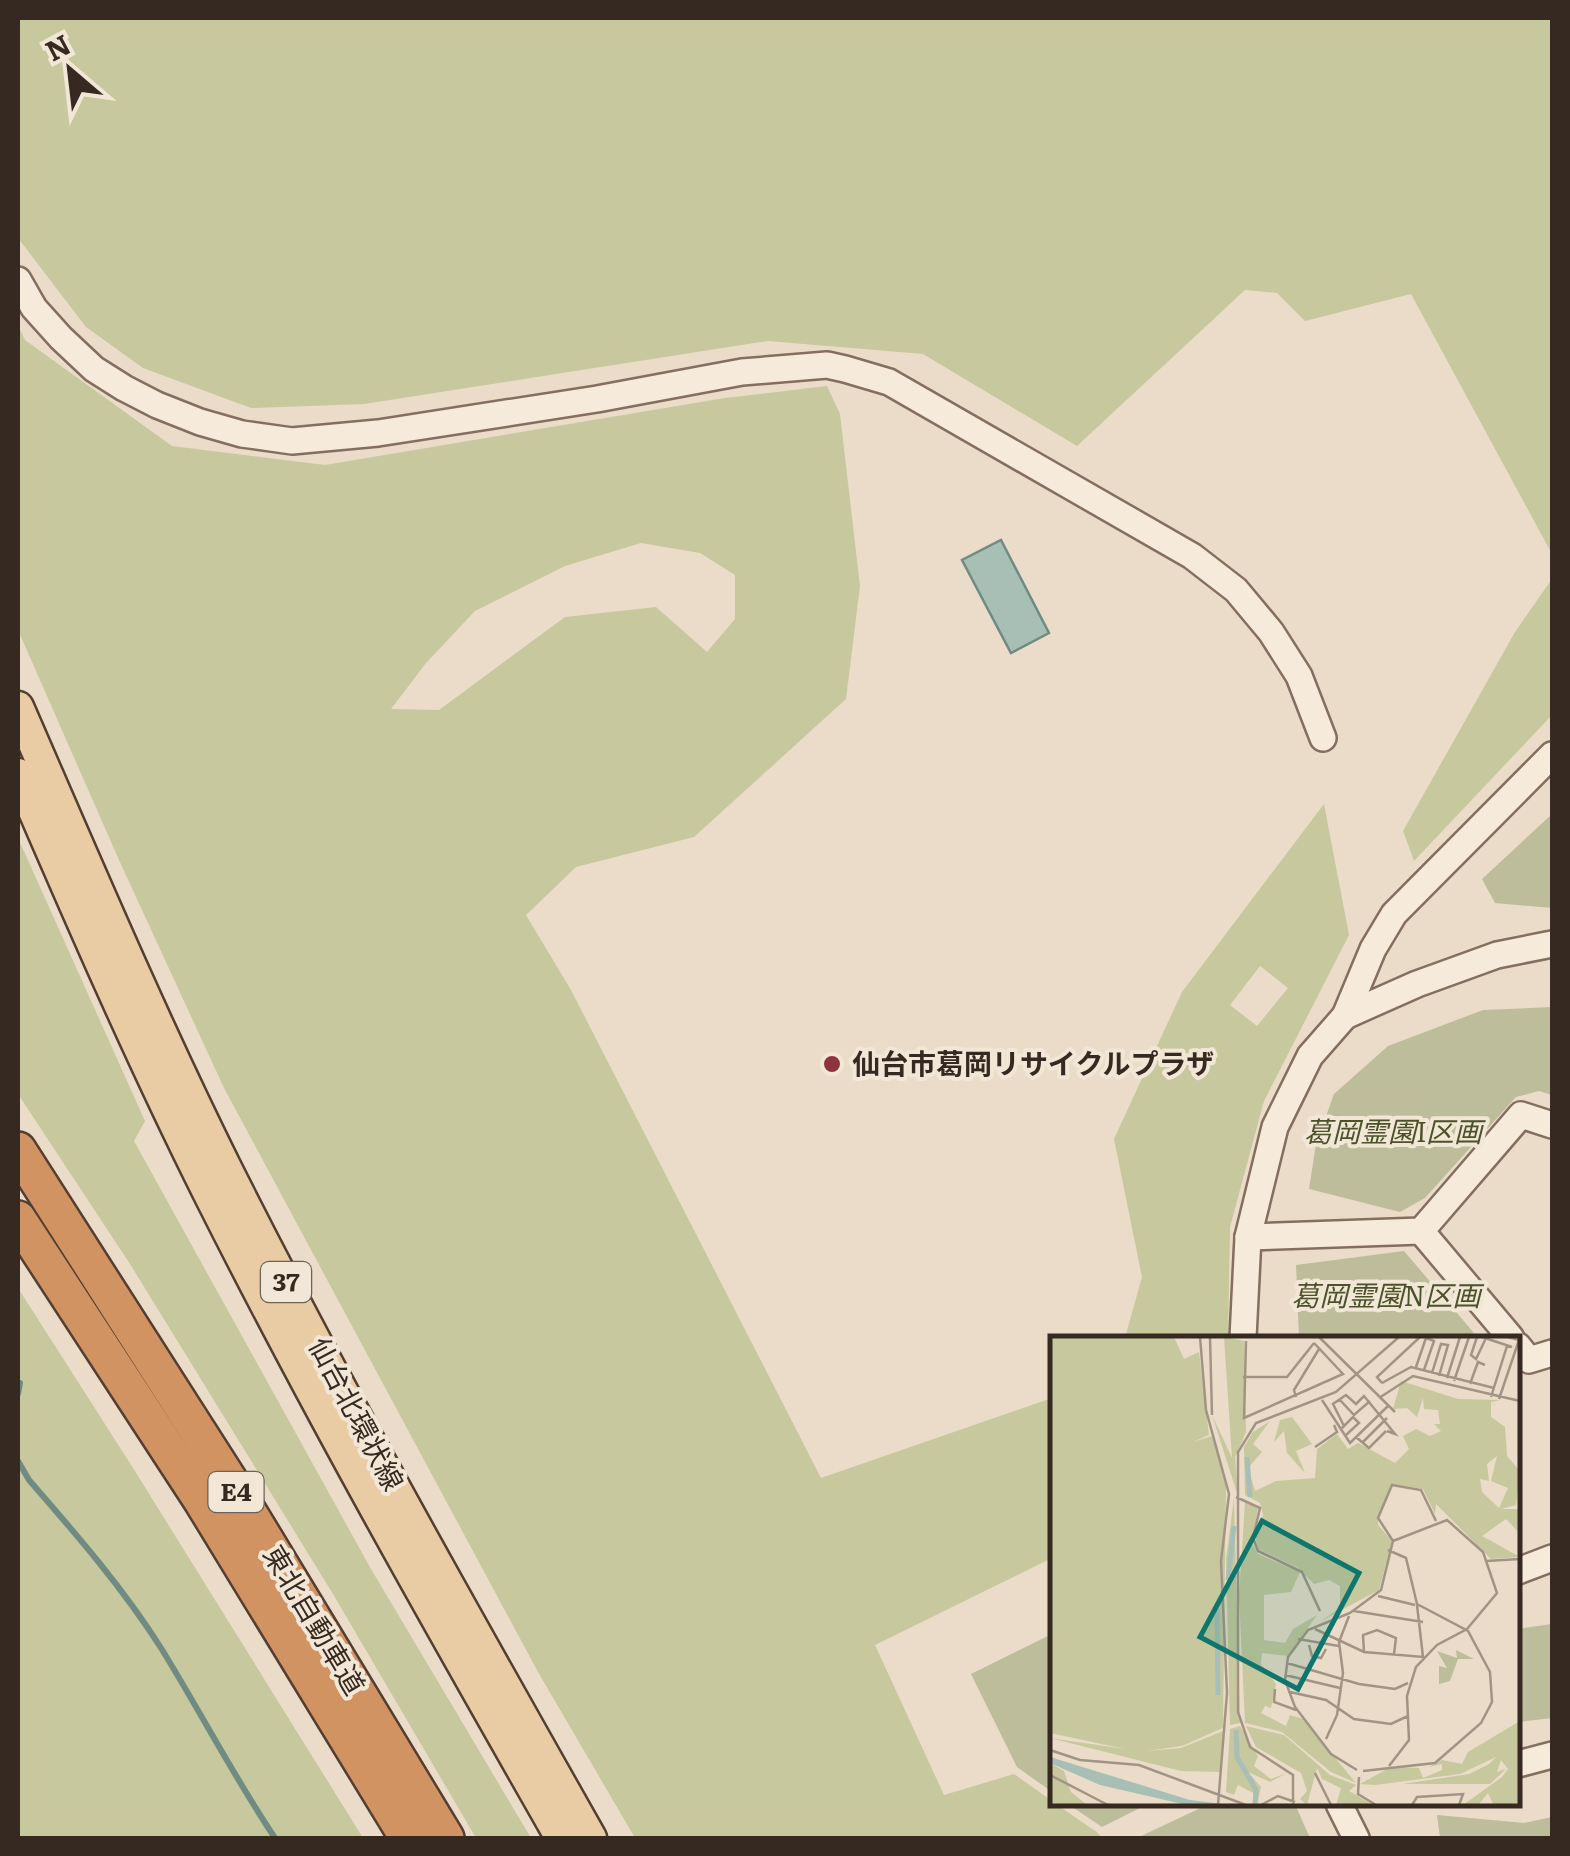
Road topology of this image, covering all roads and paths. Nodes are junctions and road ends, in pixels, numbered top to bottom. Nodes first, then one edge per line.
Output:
1 (18, 280) edge
2 (18, 707) edge
3 (1323, 738) dead end
4 (1552, 755) edge
5 (18, 774) edge
6 (1552, 944) edge
7 (1345, 1016) junction
8 (1552, 1125) edge
9 (18, 1150) edge
10 (18, 1219) edge
11 (1422, 1231) junction
12 (1248, 1237) junction
13 (1243, 1336) edge
14 (1509, 1336) edge
15 (1520, 1348) edge
16 (1552, 1354) edge
17 (1552, 1558) edge
18 (1520, 1569) edge
19 (1552, 1755) edge
20 (1520, 1763) edge
21 (1339, 1806) edge
22 (408, 1838) edge
23 (446, 1838) edge
24 (561, 1838) edge
25 (591, 1838) edge
26 (1356, 1838) edge

1 - 3 street
2 - 25 main road, 仙台北環状線 / 37
4 - 7 street
5 - 24 main road, 仙台北環状線 / 37
6 - 7 street
7 - 12 street
8 - 11 street
9 - 23 highway, 東北自動車道 / E4
10 - 22 highway, 東北自動車道 / E4
11 - 12 street
11 - 14 street
12 - 13 street
15 - 16 street
17 - 18 street
19 - 20 street
21 - 26 street

